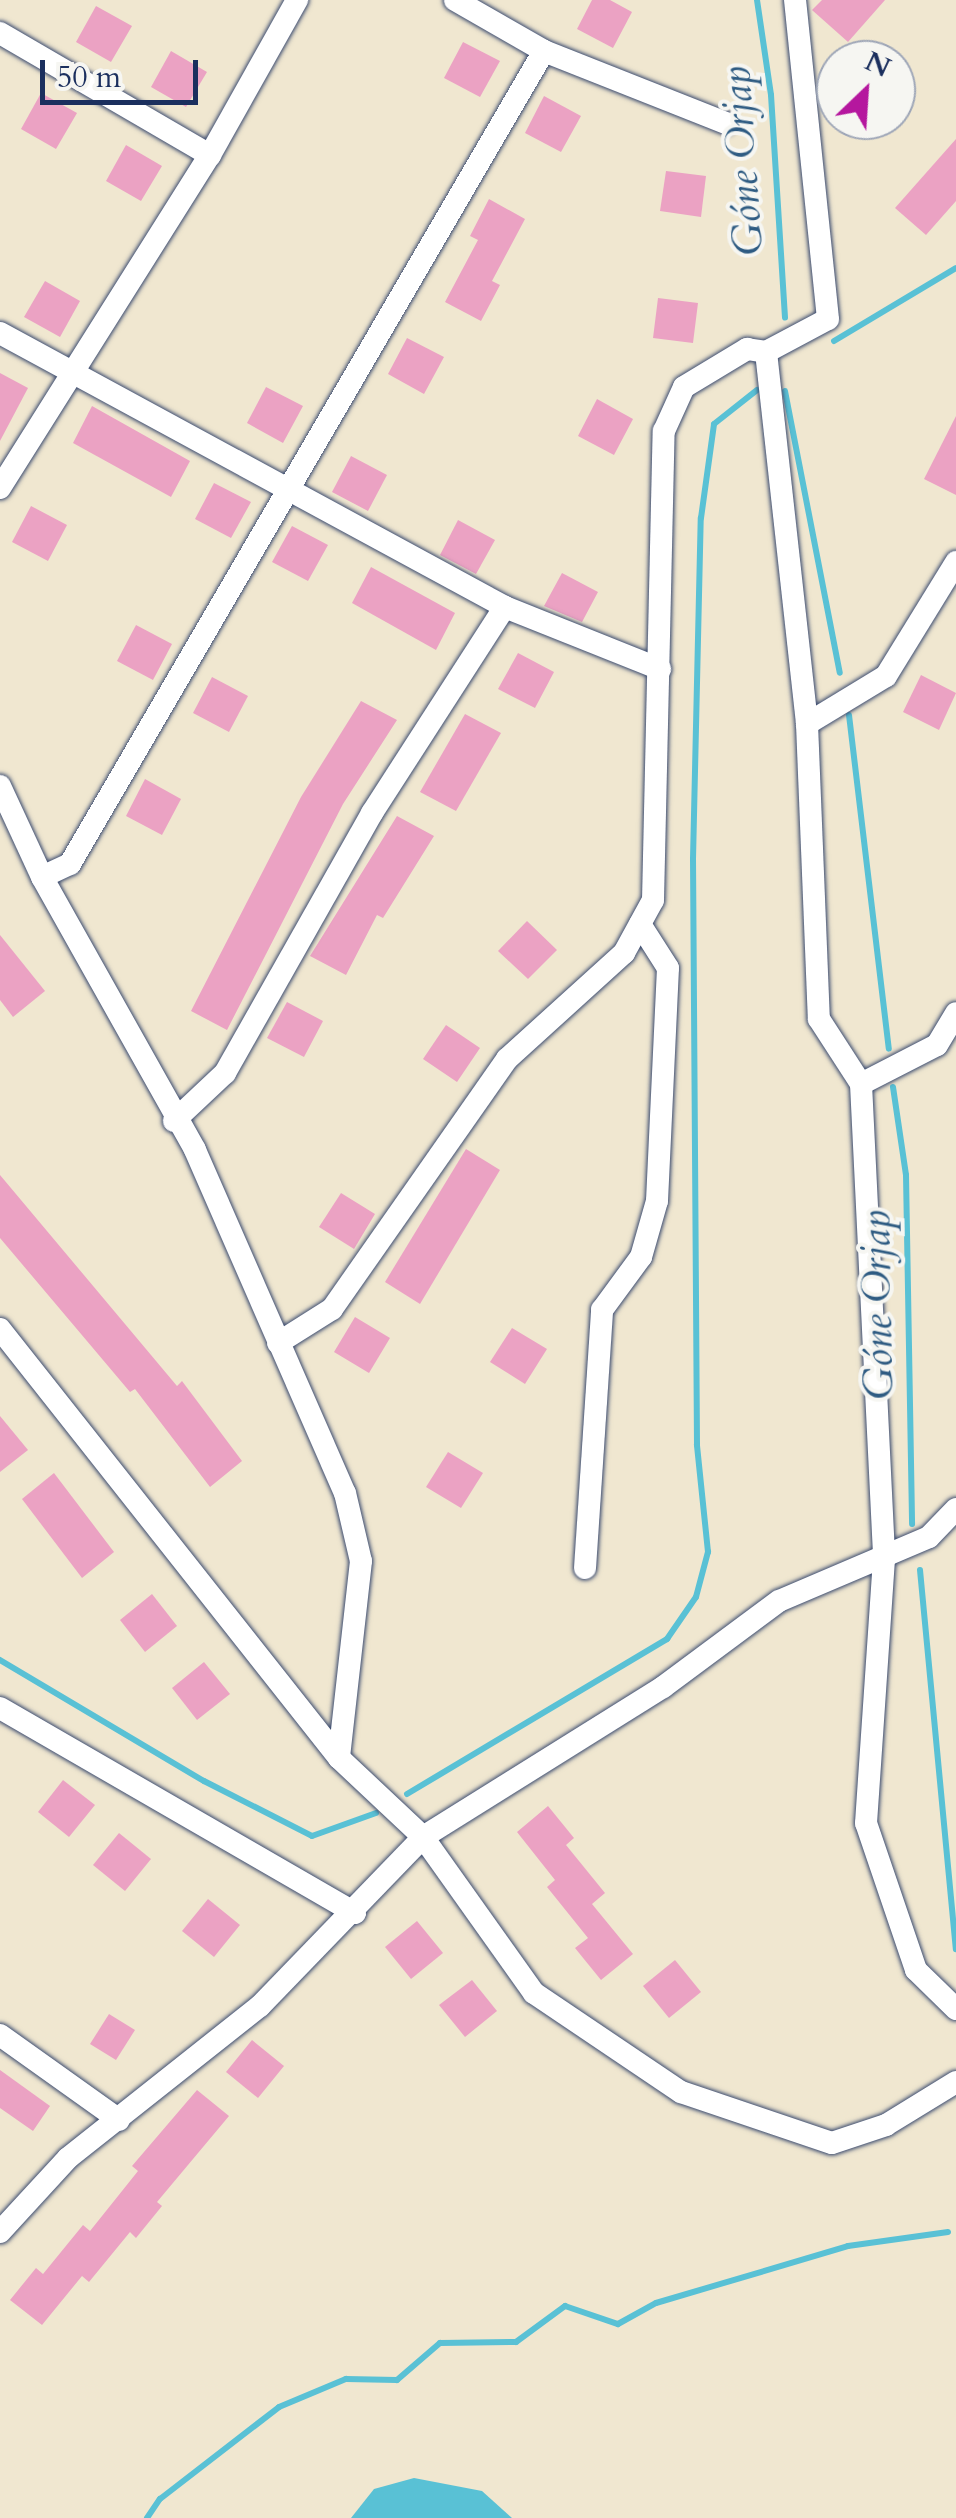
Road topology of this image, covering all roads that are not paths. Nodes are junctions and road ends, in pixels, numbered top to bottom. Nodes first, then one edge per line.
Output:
1 (296, 0) edge
2 (454, 0) edge
3 (795, 0) edge
4 (0, 33) edge
5 (544, 51) junction
6 (726, 123) dead end
7 (210, 155) junction
8 (0, 333) edge
9 (766, 352) junction
10 (74, 371) junction
11 (0, 488) edge
12 (292, 492) junction
13 (956, 562) edge
14 (505, 607) junction
15 (660, 669) junction
16 (807, 724) junction
17 (0, 786) edge
18 (42, 877) junction
19 (640, 924) junction
20 (956, 1013) edge
21 (861, 1084) junction
22 (174, 1121) junction
23 (0, 1329) edge
24 (278, 1343) junction
25 (956, 1509) edge
26 (884, 1559) junction
27 (585, 1568) dead end
28 (0, 1708) edge
29 (339, 1758) junction
30 (423, 1836) junction
31 (355, 1913) junction
32 (956, 2008) edge
33 (0, 2035) edge
34 (956, 2082) edge
35 (120, 2120) junction
36 (0, 2232) edge

1 - 7 street
2 - 5 street
3 - 9 street
4 - 7 street
5 - 6 street
5 - 12 street
7 - 10 street
8 - 10 street
9 - 15 street
9 - 16 street
10 - 11 street
10 - 12 street
12 - 14 street
12 - 18 street
13 - 16 street
14 - 15 street
14 - 22 street
15 - 19 street
16 - 21 street
17 - 18 street
18 - 22 street
19 - 24 street
19 - 27 street
20 - 21 street
21 - 26 street
22 - 24 street
23 - 29 street
24 - 29 street
25 - 26 street
26 - 30 street
26 - 32 street
28 - 31 street
29 - 30 street
30 - 31 street
30 - 34 street
31 - 35 street
33 - 35 street
35 - 36 street

